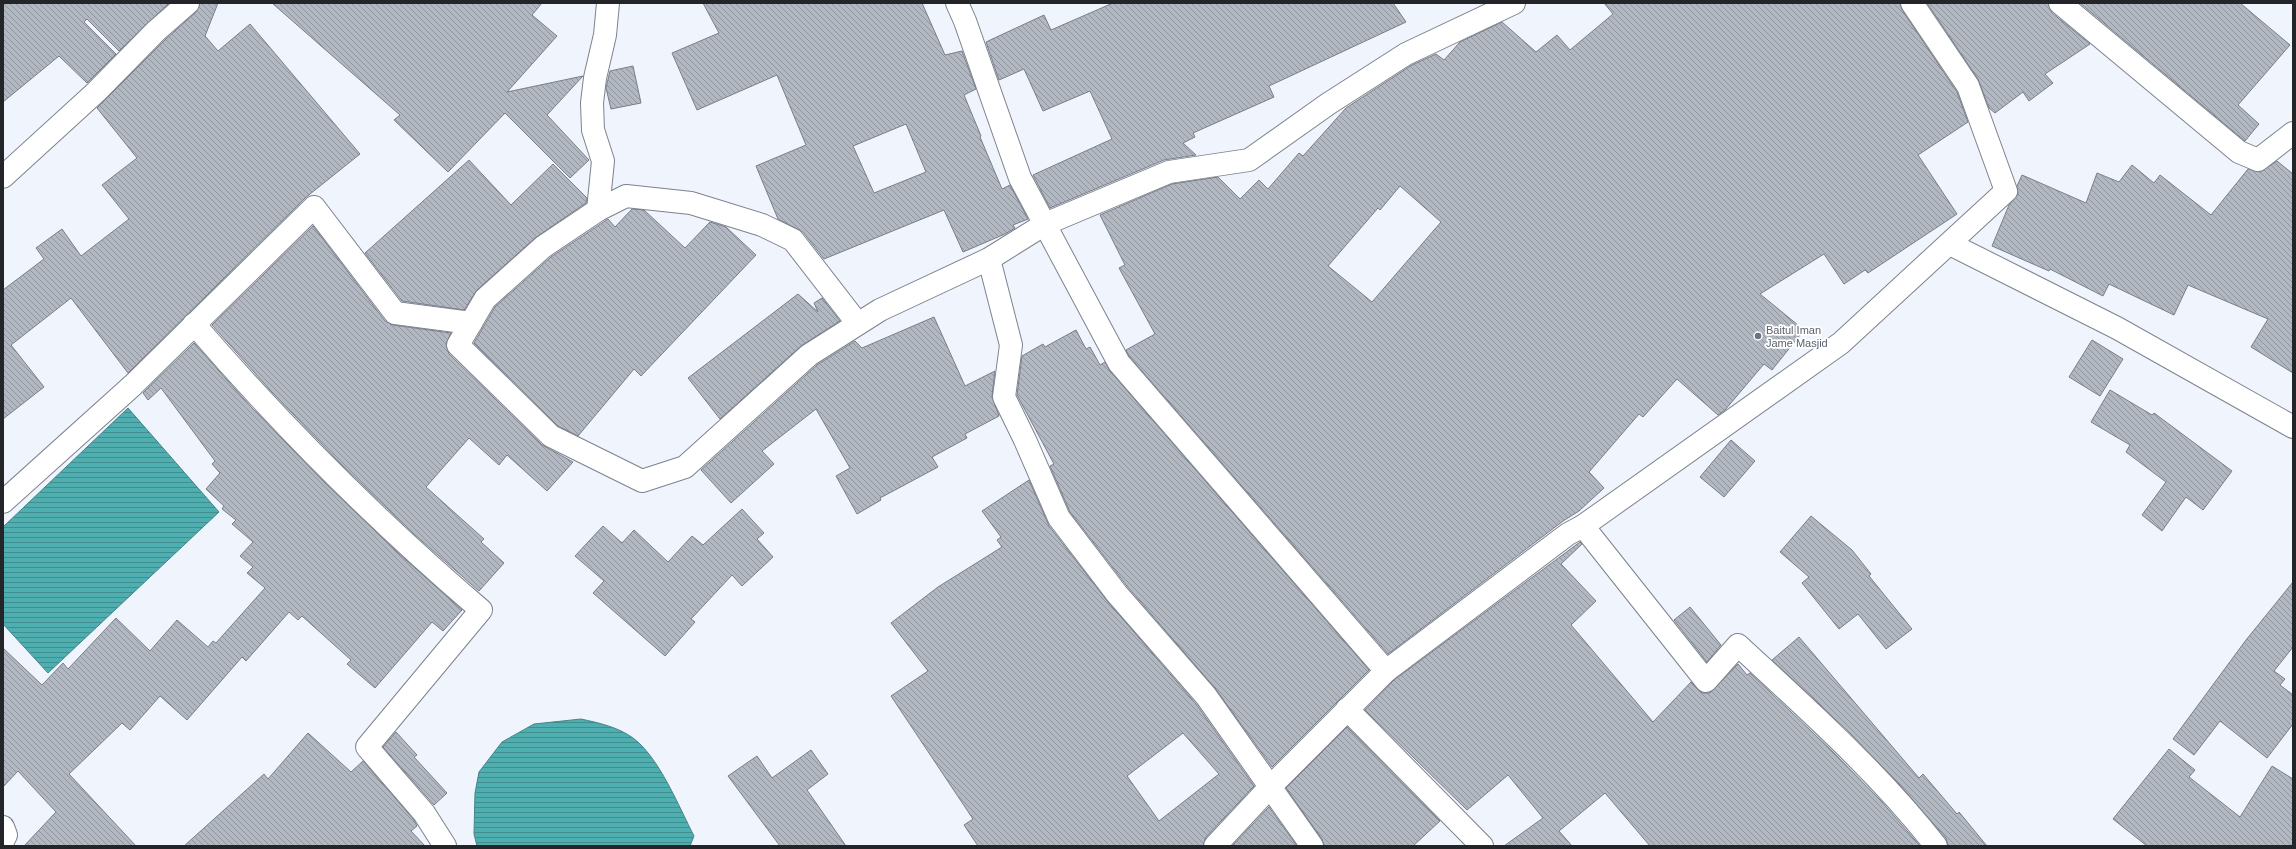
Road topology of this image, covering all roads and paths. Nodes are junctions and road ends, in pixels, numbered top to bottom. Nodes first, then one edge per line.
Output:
1 (188, 3) edge
2 (608, 3) edge
3 (957, 3) edge
4 (1514, 3) edge
5 (1912, 3) edge
6 (2060, 3) edge
7 (2293, 133) edge
8 (3, 177) edge
9 (598, 210) junction
10 (1045, 224) junction
11 (1950, 244) junction
12 (989, 259) junction
13 (471, 323) junction
14 (194, 324) junction
15 (858, 324) junction
16 (2293, 427) edge
17 (3, 502) edge
18 (1583, 526) junction
19 (1386, 671) junction
20 (1347, 710) junction
21 (1271, 786) junction
22 (3, 827) edge
23 (3, 841) edge
24 (445, 846) edge
25 (1215, 846) edge
26 (1312, 846) edge
27 (1482, 846) edge
28 (1936, 846) edge

1 - 8 street
2 - 9 street
3 - 10 street
4 - 10 street
5 - 11 street
6 - 7 street
9 - 13 street
9 - 15 street
10 - 12 street
10 - 19 street
11 - 16 street
11 - 18 street
12 - 15 street
12 - 21 street
13 - 14 street
13 - 15 street
14 - 17 street
14 - 24 street
18 - 19 street
18 - 28 street
19 - 20 street
20 - 21 street
20 - 27 street
21 - 25 street
21 - 26 street
22 - 23 street

